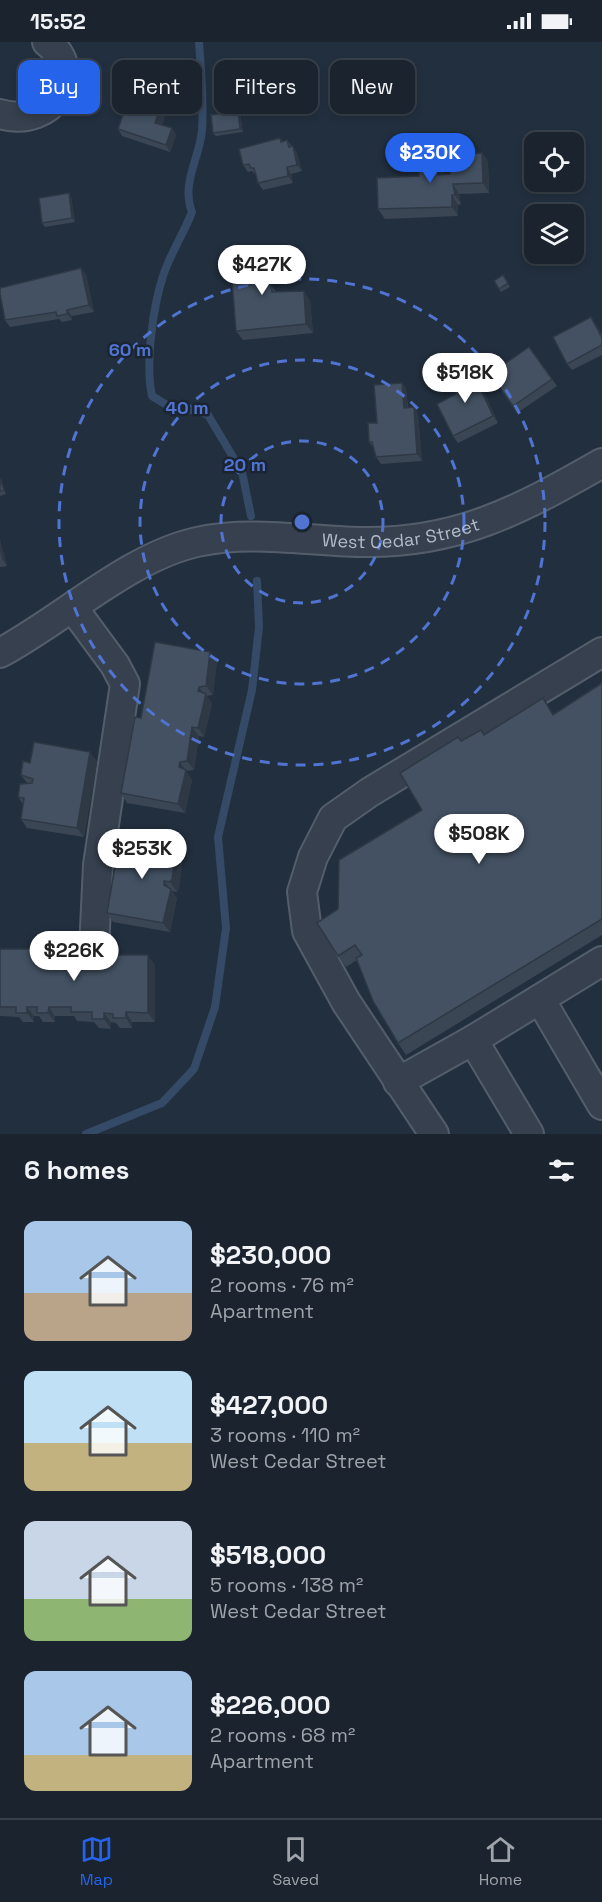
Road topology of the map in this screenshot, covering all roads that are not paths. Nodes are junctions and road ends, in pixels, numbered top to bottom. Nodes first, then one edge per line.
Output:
1 (47, 42) edge
2 (0, 114) edge
3 (602, 464) edge
4 (73, 608) junction
5 (602, 652) edge
6 (0, 653) edge
7 (94, 949) dead end
8 (602, 961) edge
9 (540, 999) junction
10 (473, 1040) junction
11 (394, 1075) junction
12 (602, 1105) edge
13 (434, 1134) edge
14 (529, 1134) edge

1 - 2 street
3 - 4 street, West Cedar Street
4 - 6 street, West Cedar Street
4 - 7 street
5 - 11 street
8 - 9 street
9 - 10 street
9 - 12 street
10 - 11 street
10 - 14 street
11 - 13 street

